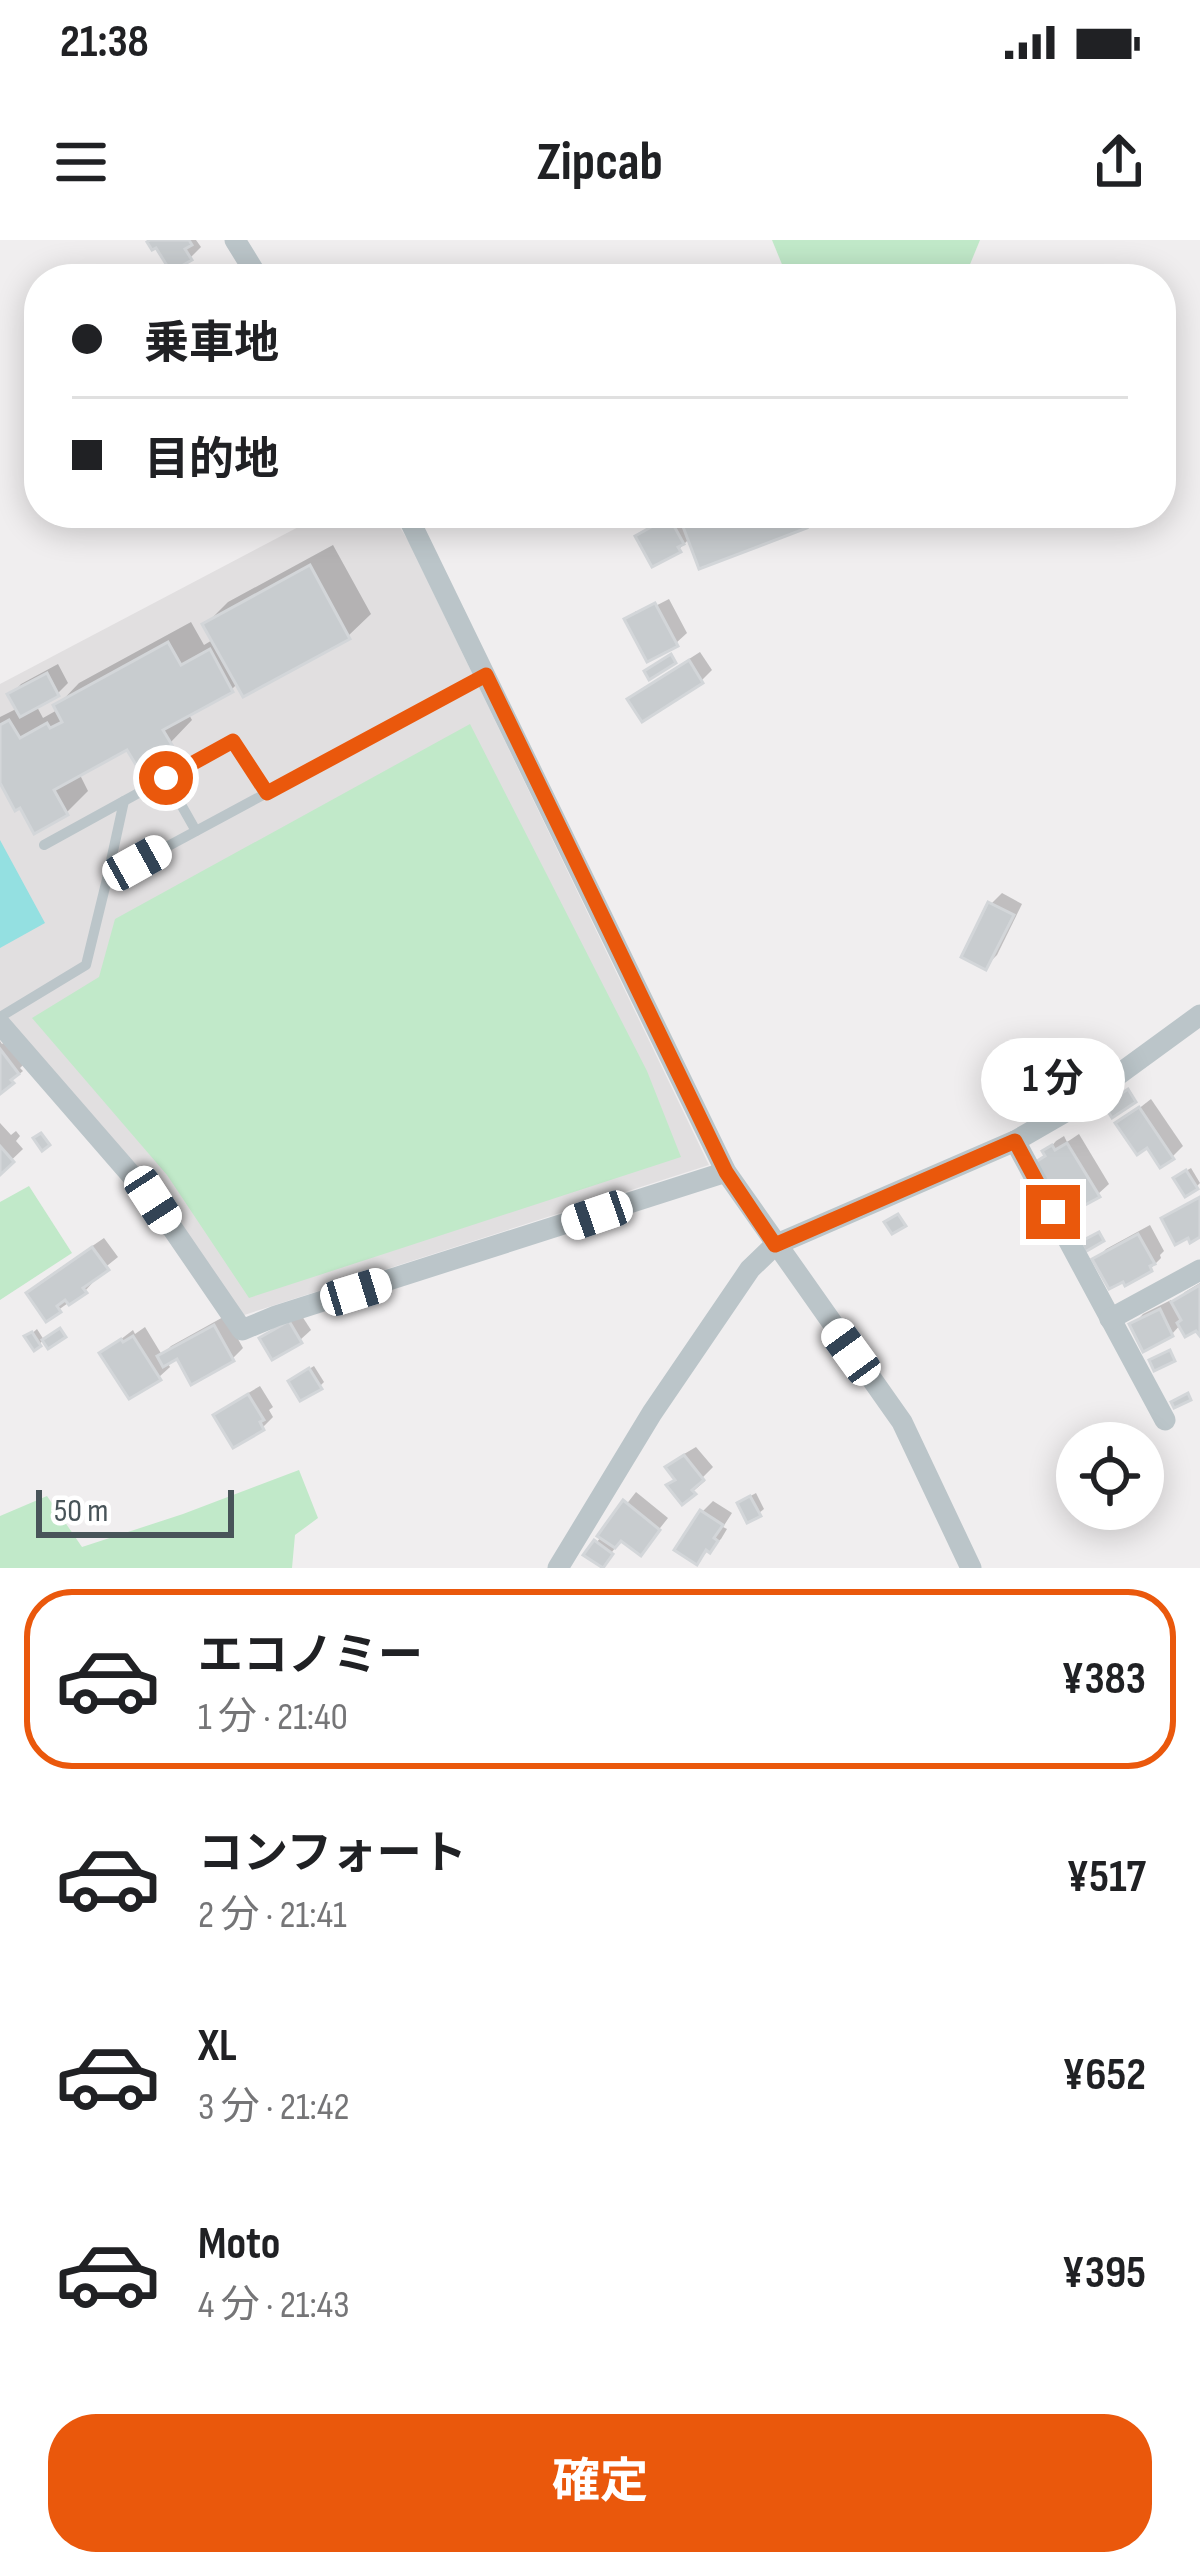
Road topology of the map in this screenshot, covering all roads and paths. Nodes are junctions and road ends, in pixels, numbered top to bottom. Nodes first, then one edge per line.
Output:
1 (413, 528) edge
2 (486, 675) junction
3 (166, 778) junction
4 (267, 793) junction
5 (124, 801) junction
6 (196, 831) junction
7 (44, 845) dead end
8 (107, 879) junction
9 (1200, 1015) edge
10 (0, 1020) edge
11 (1015, 1141) junction
12 (726, 1172) junction
13 (775, 1245) junction
14 (1200, 1270) edge
15 (1110, 1319) junction
16 (1165, 1420) dead end
17 (558, 1568) edge
18 (971, 1568) edge

1 - 2 street
2 - 4 lane
2 - 12 street
3 - 4 lane
3 - 5 lane
3 - 6 lane
4 - 6 lane
5 - 7 lane
5 - 8 lane
6 - 8 lane
8 - 10 lane
9 - 11 street
10 - 12 street
11 - 13 street
11 - 15 street
12 - 13 street
13 - 17 street
13 - 18 street
14 - 15 street
15 - 16 street

